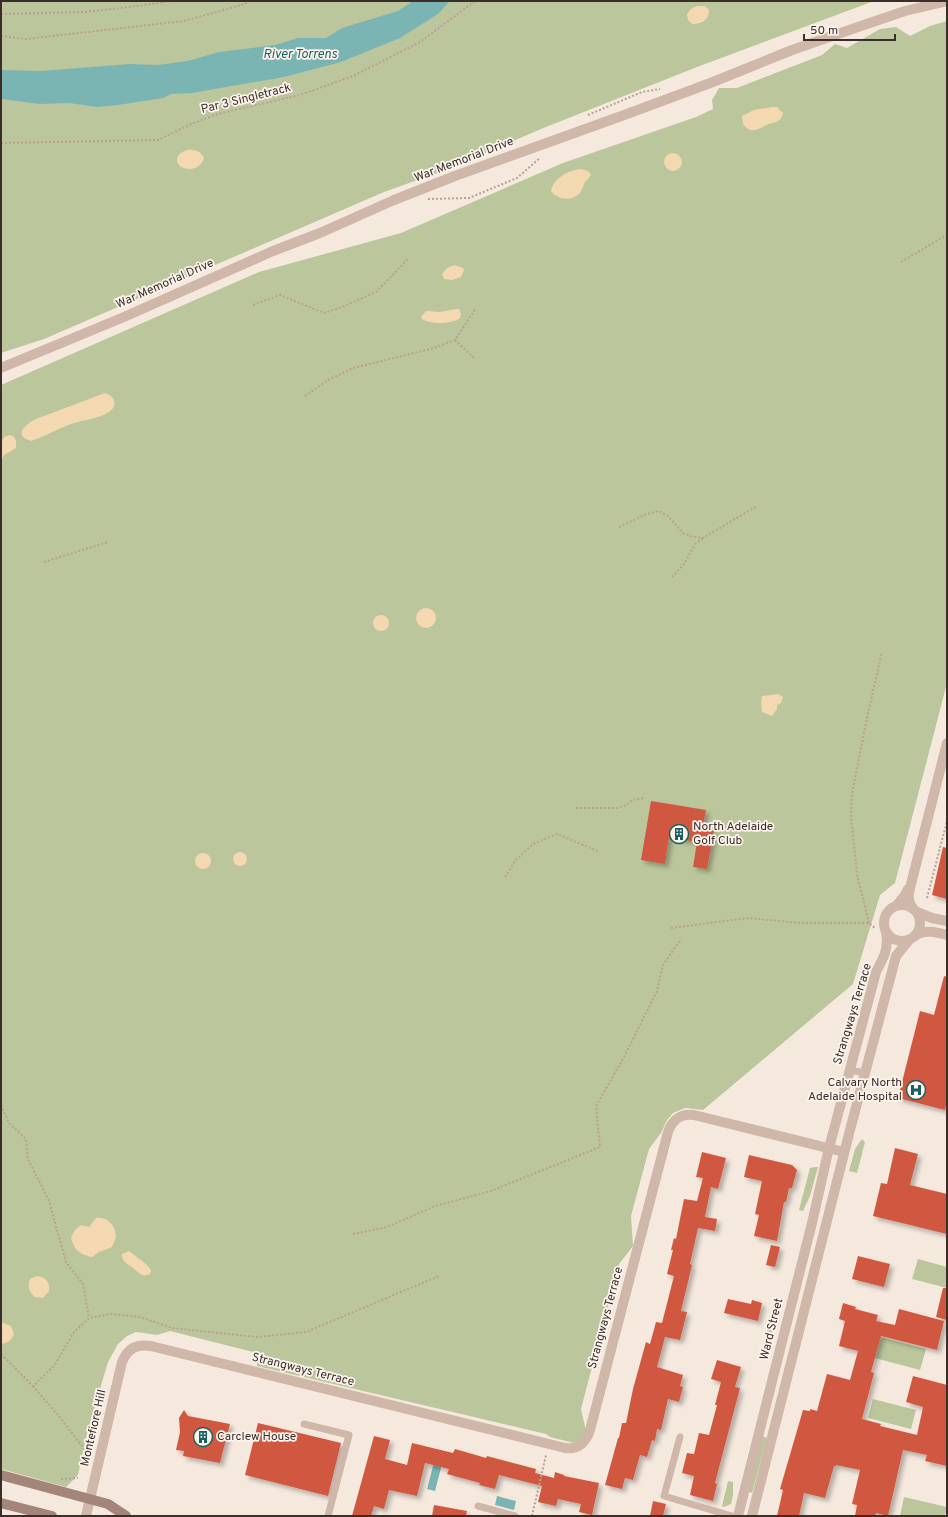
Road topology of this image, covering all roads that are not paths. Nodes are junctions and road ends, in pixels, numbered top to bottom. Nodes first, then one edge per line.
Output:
1 (947, 1) edge
2 (1, 368) edge
3 (947, 743) edge
4 (911, 884) junction
5 (897, 905) junction
6 (914, 910) junction
7 (947, 921) edge
8 (881, 931) junction
9 (947, 935) edge
10 (912, 938) junction
11 (869, 998) junction
12 (884, 1002) junction
13 (849, 1070) junction
14 (865, 1073) junction
15 (829, 1148) junction
16 (844, 1152) junction
17 (812, 1223) junction
18 (826, 1227) junction
19 (796, 1286) junction
20 (810, 1290) junction
21 (131, 1348) joint
22 (304, 1424) dead end
23 (680, 1437) dead end
24 (1, 1475) edge
25 (91, 1499) junction
26 (1, 1503) edge
27 (478, 1506) dead end
28 (52, 1516) edge
29 (86, 1516) edge
30 (126, 1516) edge
31 (328, 1516) edge
32 (515, 1516) edge
33 (732, 1516) edge
34 (738, 1516) edge
35 (752, 1516) edge

1 - 2 street, War Memorial Drive
3 - 4 street
4 - 5 street
4 - 6 street
5 - 6 street
5 - 8 street
6 - 7 street
6 - 10 street
8 - 10 street
8 - 11 street, Strangways Terrace
9 - 10 street
10 - 12 street, Strangways Terrace
11 - 12 lane
11 - 13 street, Strangways Terrace
12 - 14 street, Strangways Terrace
13 - 14 lane
13 - 15 street, Strangways Terrace
14 - 16 street, Strangways Terrace
15 - 16 street
15 - 17 street, Ward Street
15 - 21 street, Strangways Terrace
16 - 18 street
17 - 18 lane
17 - 19 street, Ward Street
18 - 20 street
19 - 20 lane
19 - 34 street, Ward Street
20 - 35 street
21 - 25 street, Montefiore Hill
22 - 31 lane
23 - 33 lane
24 - 25 main road
25 - 29 street, Montefiore Hill
25 - 30 main road
26 - 28 main road
27 - 32 lane

